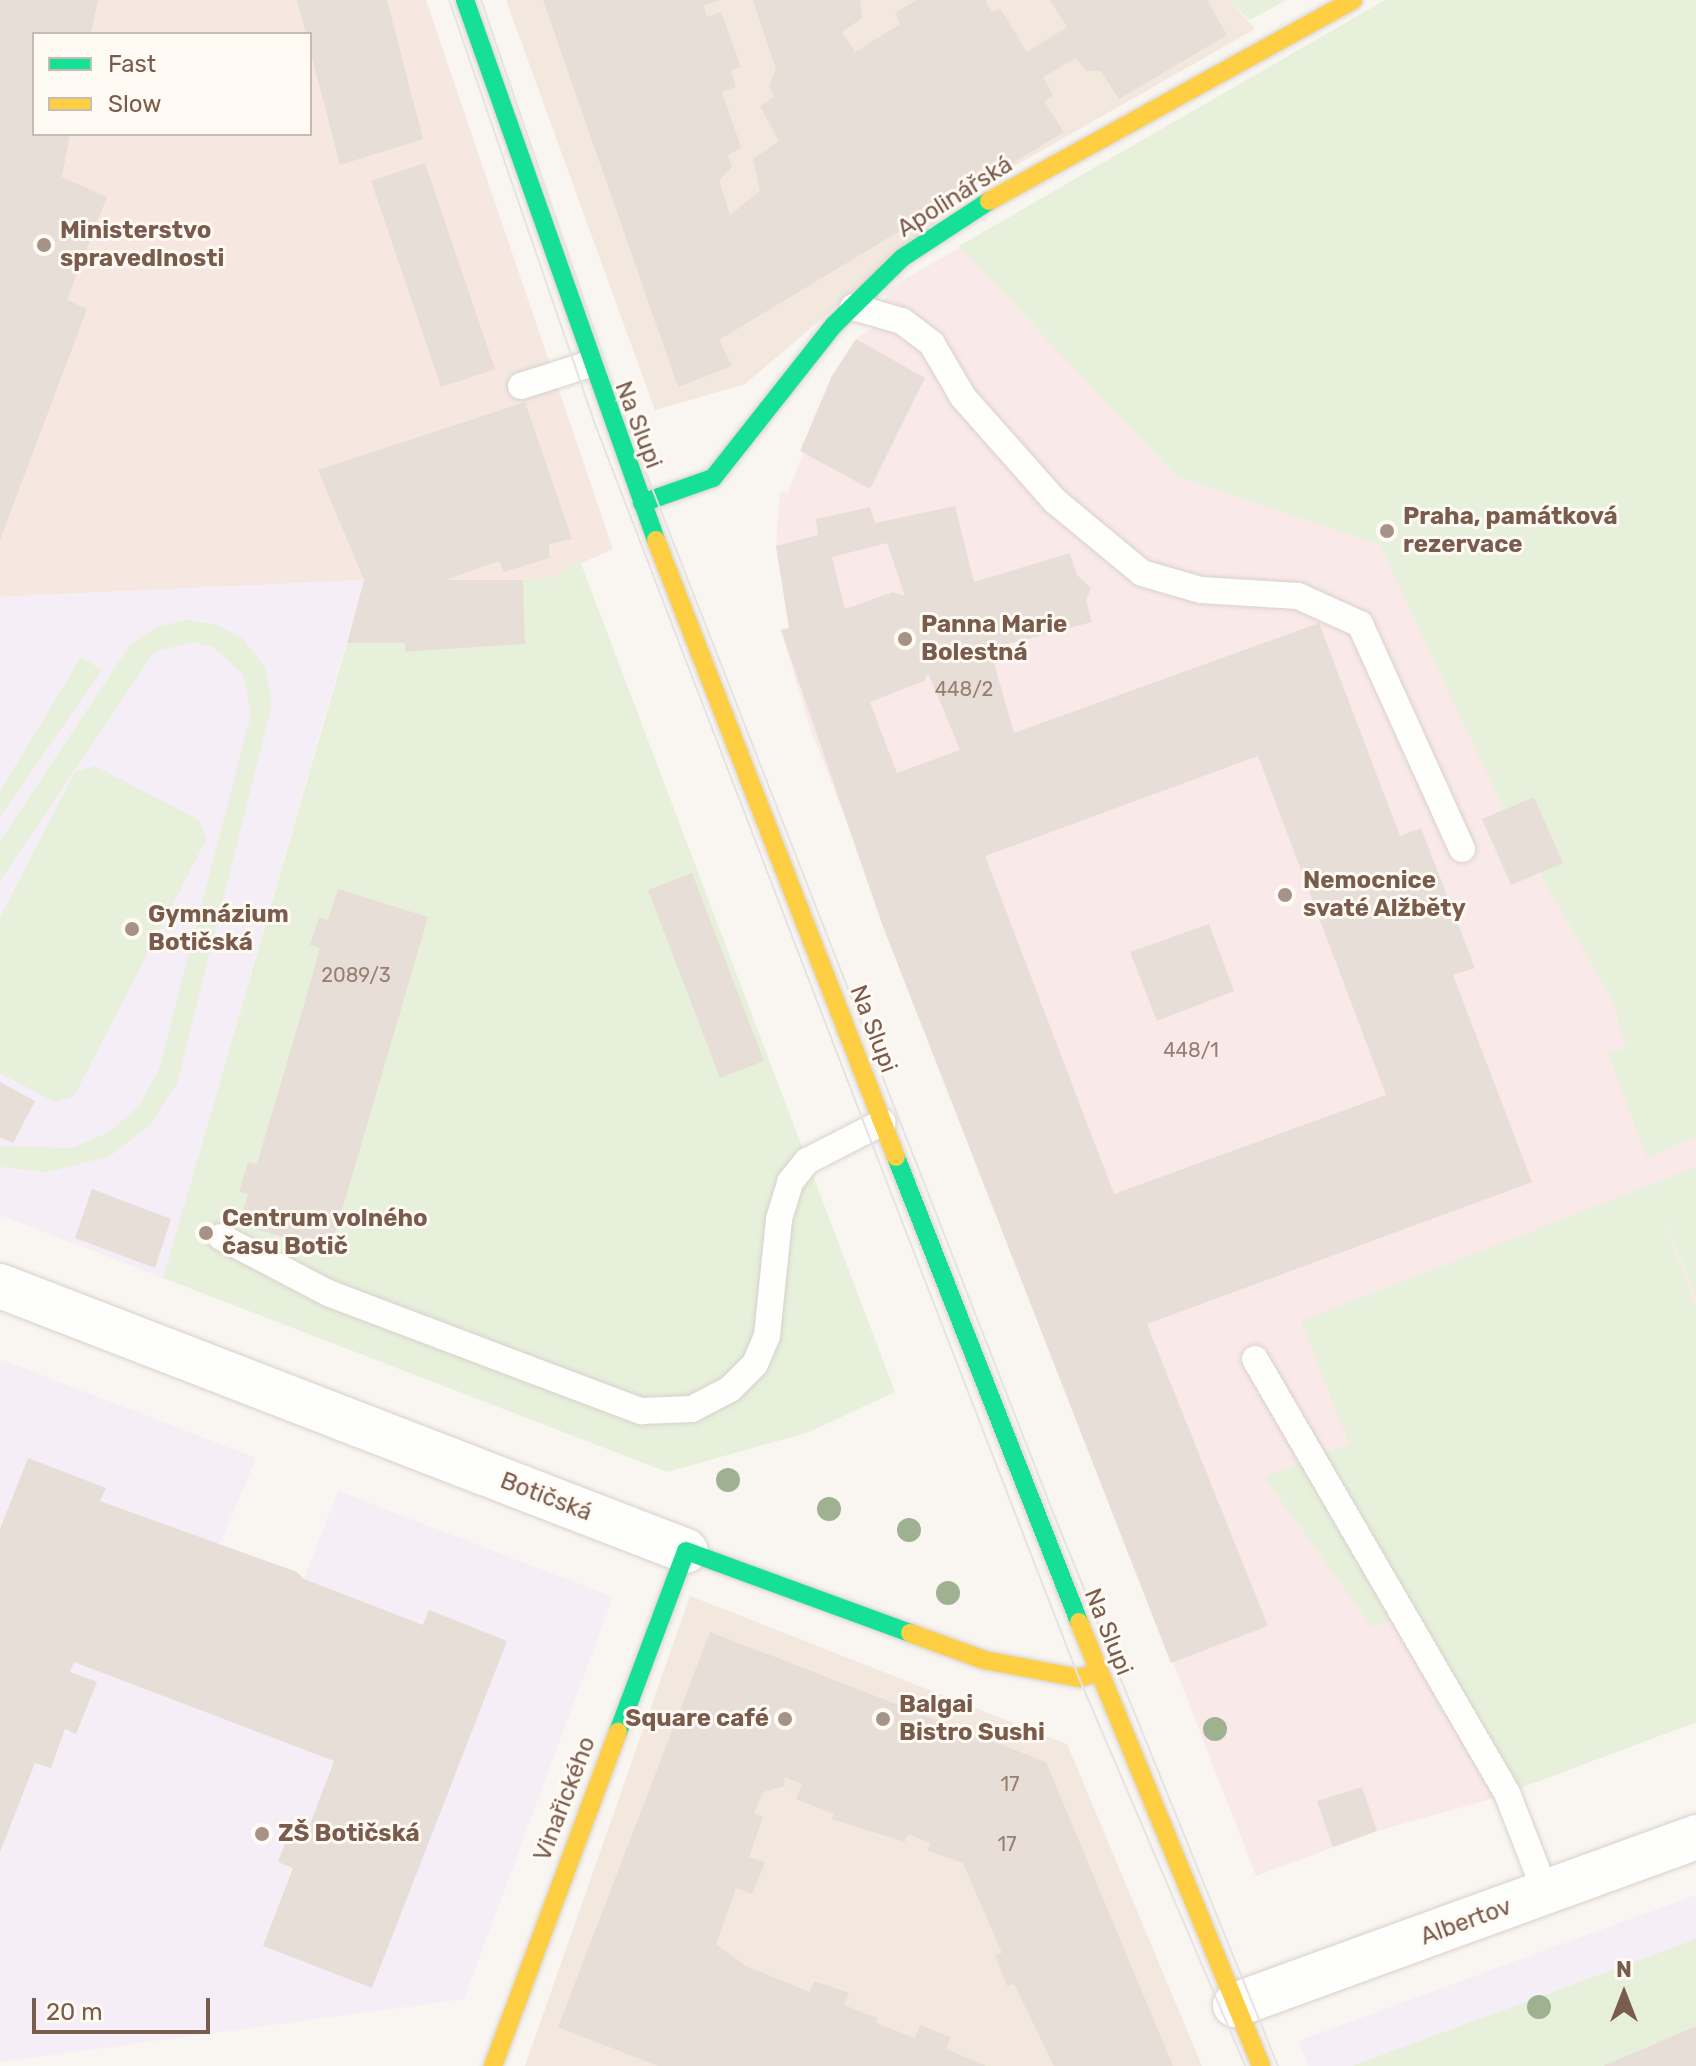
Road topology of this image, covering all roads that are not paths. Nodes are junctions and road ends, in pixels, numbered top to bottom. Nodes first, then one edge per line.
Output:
1 (465, 0) edge
2 (1353, 0) edge
3 (853, 307) junction
4 (590, 364) junction
5 (521, 386) dead end
6 (642, 503) junction
7 (1462, 849) dead end
8 (883, 1122) junction
9 (221, 1237) dead end
10 (0, 1286) edge
11 (1255, 1359) dead end
12 (686, 1551) junction
13 (1098, 1672) junction
14 (1696, 1837) edge
15 (1546, 1893) junction
16 (1235, 2005) junction
17 (493, 2066) edge
18 (1261, 2066) edge

1 - 4 street, Na Slupi
2 - 3 street, Apolinářská
3 - 6 street, Apolinářská
3 - 7 lane
4 - 5 lane
4 - 6 street, Na Slupi
6 - 8 street, Na Slupi
8 - 9 lane
8 - 13 street, Na Slupi
10 - 12 street, Botičská
11 - 15 lane
12 - 13 street, Botičská
12 - 17 street, Vinařického
13 - 16 street, Na Slupi
14 - 15 street, Albertov
15 - 16 street, Albertov
16 - 18 street, Na Slupi

